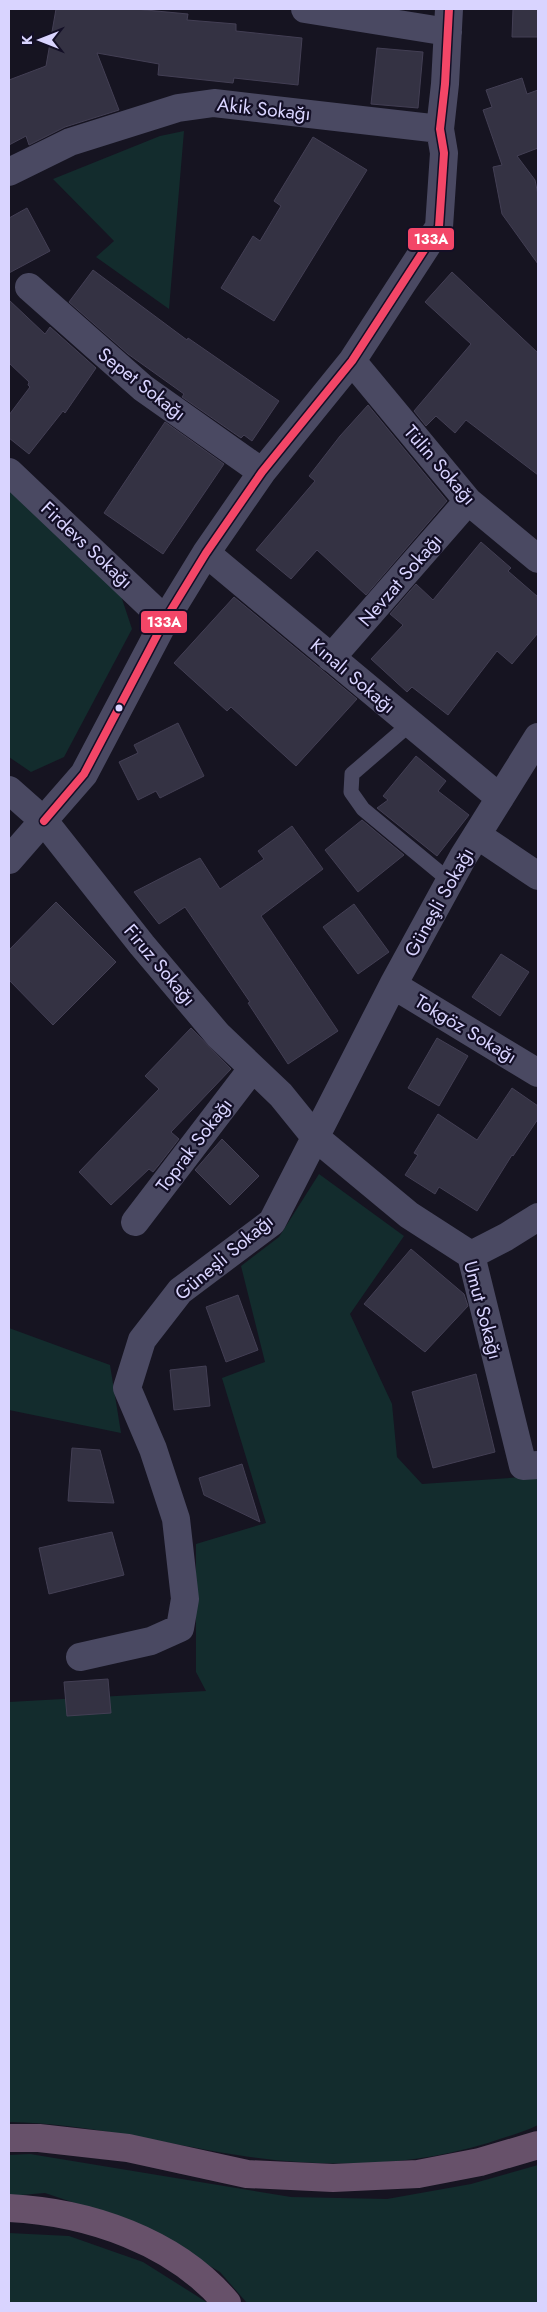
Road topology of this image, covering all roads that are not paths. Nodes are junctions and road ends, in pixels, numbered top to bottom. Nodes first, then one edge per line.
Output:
1 (305, 9) edge
2 (449, 21) edge
3 (440, 129) junction
4 (9, 172) edge
5 (28, 287) dead end
6 (352, 361) junction
7 (9, 472) edge
8 (262, 472) junction
9 (468, 502) junction
10 (206, 552) junction
11 (538, 559) edge
12 (165, 620) junction
13 (331, 658) junction
14 (410, 724) junction
15 (538, 736) edge
16 (9, 790) edge
17 (500, 798) junction
18 (44, 821) junction
19 (477, 835) junction
20 (9, 860) edge
21 (538, 876) edge
22 (450, 881) junction
23 (393, 985) junction
24 (252, 1068) junction
25 (538, 1074) edge
26 (315, 1137) junction
27 (538, 1217) edge
28 (135, 1222) dead end
29 (470, 1255) junction
30 (531, 1465) edge
31 (80, 1657) dead end
32 (9, 2138) edge
33 (538, 2145) edge
34 (9, 2208) edge
35 (227, 2303) edge

1 - 2 street
2 - 3 street
3 - 4 street, Akik Sokağı
3 - 6 street
5 - 8 street, Sepet Sokağı
6 - 8 street
6 - 9 street, Tülin Sokağı
7 - 12 street, Firdevs Sokağı
8 - 10 street
9 - 11 street, Tülin Sokağı
9 - 13 street, Nevzat Sokağı
10 - 12 street
10 - 13 street, Kınalı Sokağı
12 - 18 street
13 - 14 street, Kınalı Sokağı
14 - 17 street, Kınalı Sokağı
14 - 22 lane
15 - 17 street, Güneşli Sokağı
16 - 18 street, Firuz Sokağı
17 - 19 street, Güneşli Sokağı
18 - 20 street
18 - 24 street, Firuz Sokağı
19 - 21 street
19 - 22 street, Güneşli Sokağı
22 - 23 street, Güneşli Sokağı
23 - 25 street, Tokgöz Sokağı
23 - 26 street, Güneşli Sokağı
24 - 26 street, Firuz Sokağı
24 - 28 street, Toprak Sokağı
26 - 29 street, Umut Sokağı
26 - 31 street, Güneşli Sokağı
27 - 29 street
29 - 30 street, Umut Sokağı
32 - 33 highway
34 - 35 highway

